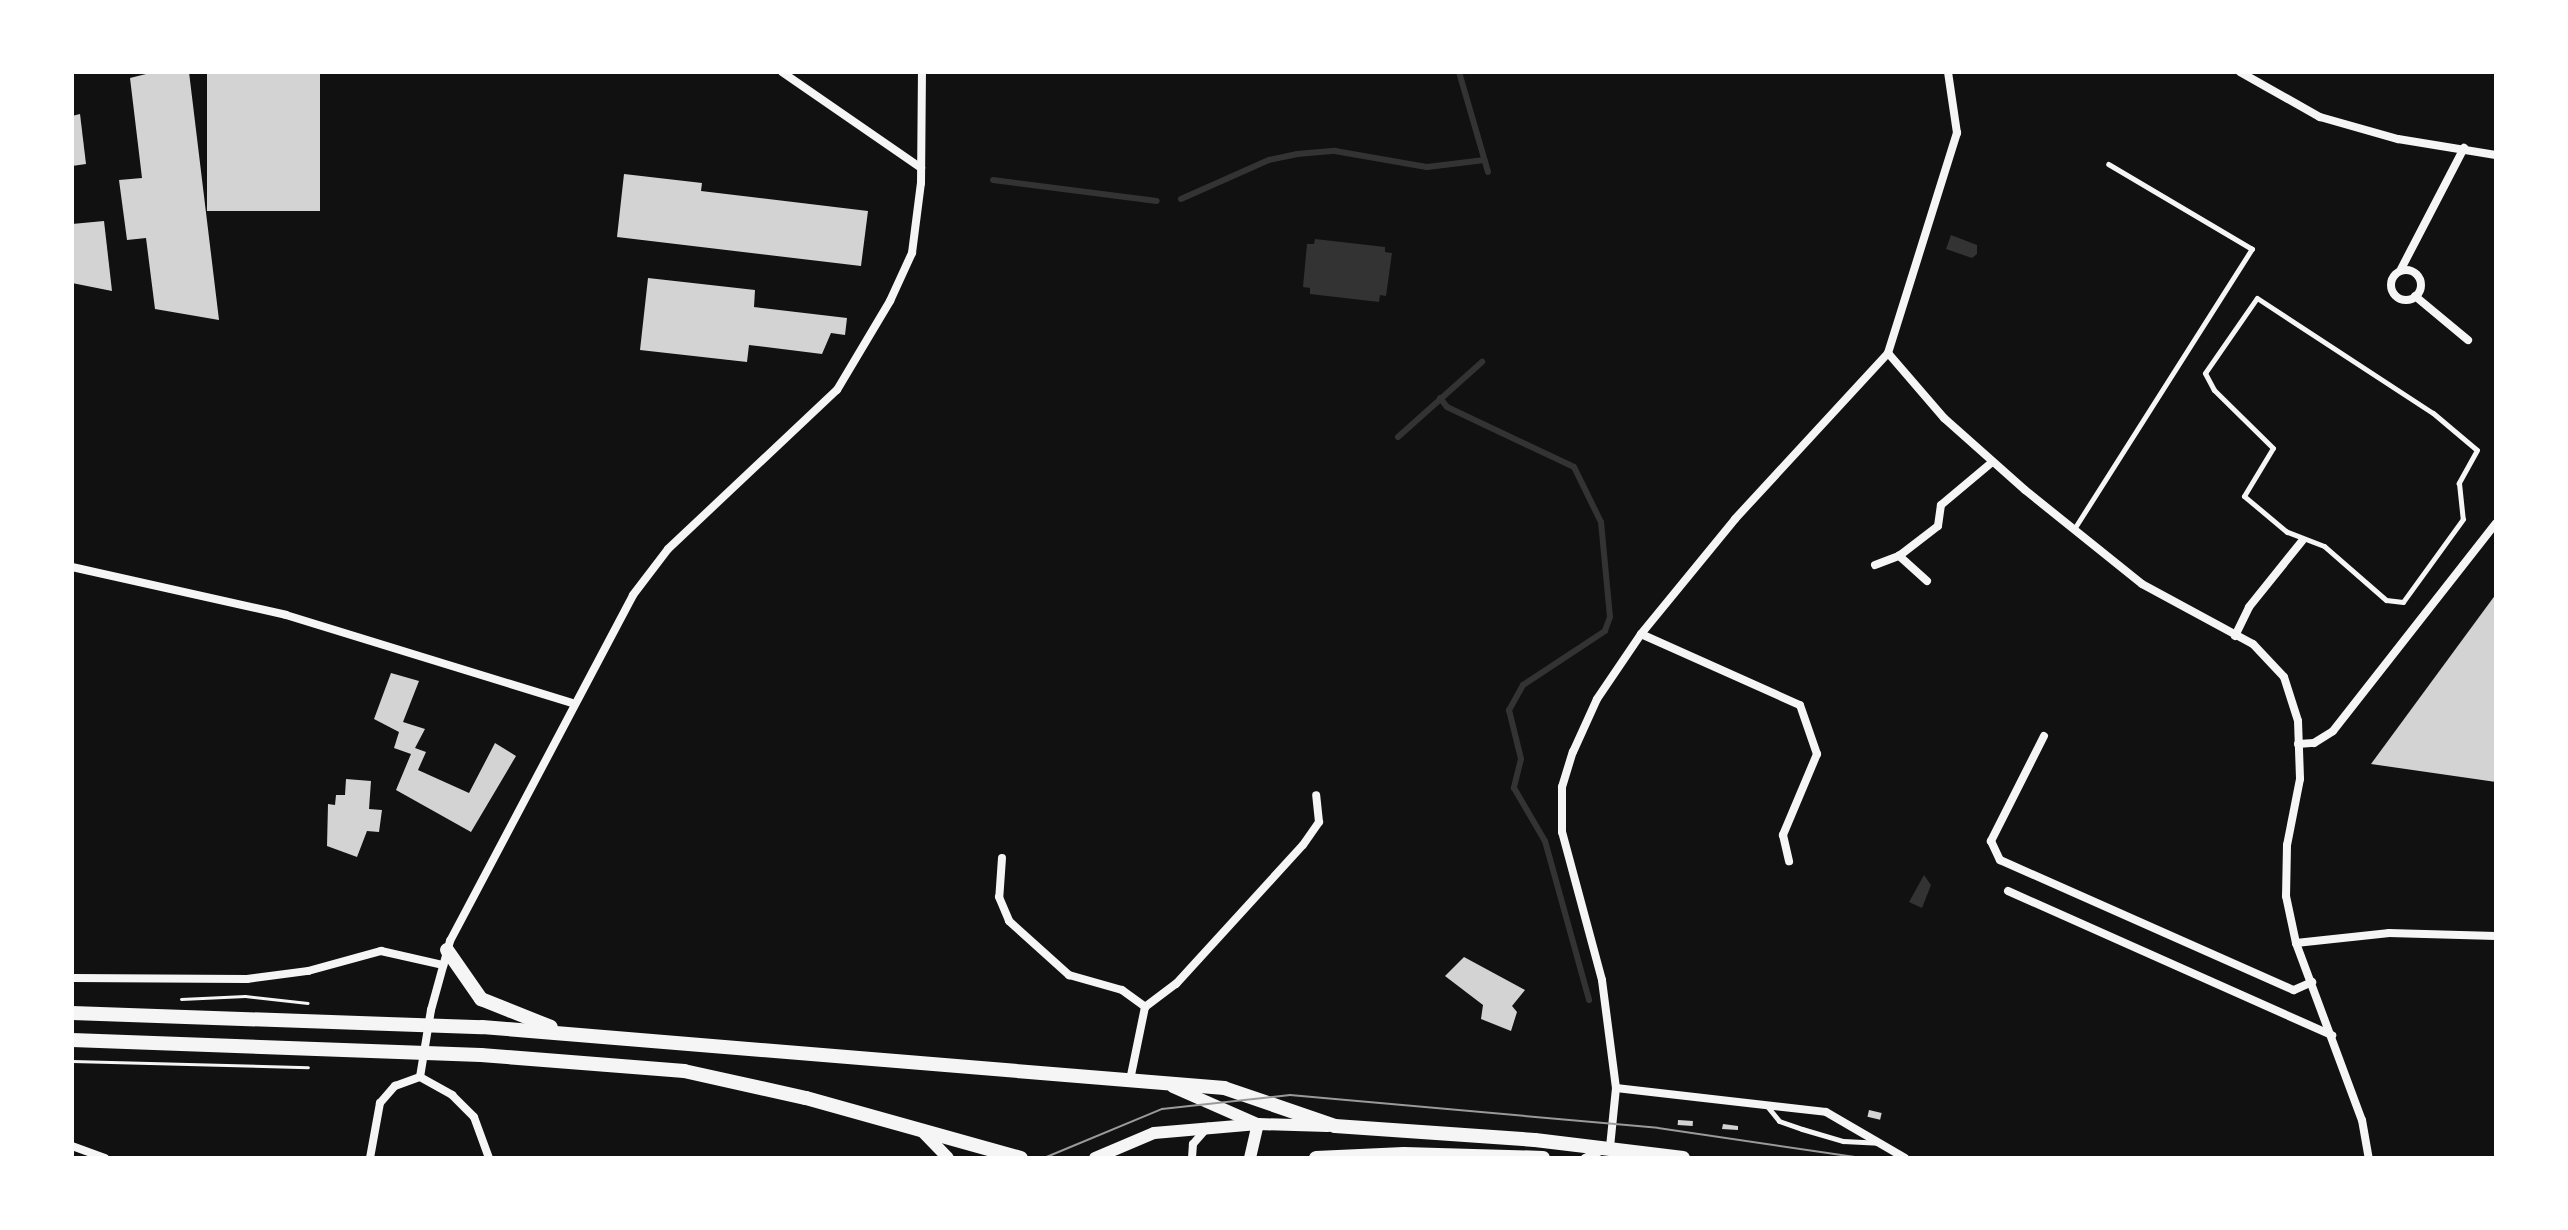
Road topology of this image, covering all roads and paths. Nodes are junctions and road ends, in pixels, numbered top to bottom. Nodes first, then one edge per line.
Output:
1 (782, 72) edge
2 (922, 72) edge
3 (1948, 72) edge
4 (2240, 72) edge
5 (2464, 148) junction
6 (2496, 155) edge
7 (2108, 164) dead end
8 (921, 168) junction
9 (2400, 271) junction
10 (2415, 296) junction
11 (2468, 340) dead end
12 (1888, 353) junction
13 (1991, 463) junction
14 (2496, 523) edge
15 (2074, 530) junction
16 (2302, 541) junction
17 (1899, 556) junction
18 (1875, 565) dead end
19 (72, 567) edge
20 (1927, 581) dead end
21 (1641, 634) junction
22 (2235, 636) junction
23 (572, 703) junction
24 (2044, 736) dead end
25 (2298, 744) junction
26 (1316, 795) dead end
27 (1002, 858) dead end
28 (1789, 861) dead end
29 (2008, 891) dead end
30 (2496, 936) edge
31 (2296, 943) junction
32 (447, 950) junction
33 (443, 965) junction
34 (72, 978) edge
35 (2312, 982) junction
36 (1145, 1007) junction
37 (72, 1013) edge
38 (427, 1026) junction
39 (575, 1035) junction
40 (2332, 1035) junction
41 (72, 1040) edge
42 (423, 1053) junction
43 (72, 1061) edge
44 (320, 1067) dead end
45 (420, 1077) junction
46 (1130, 1080) junction
47 (1169, 1084) junction
48 (1616, 1088) junction
49 (1764, 1103) junction
50 (1258, 1124) junction
51 (1335, 1126) junction
52 (1209, 1127) junction
53 (920, 1129) junction
54 (1879, 1143) junction
55 (72, 1146) edge
56 (1610, 1147) junction
57 (105, 1158) edge
58 (370, 1158) edge
59 (489, 1158) edge
60 (948, 1158) edge
61 (1021, 1158) edge
62 (1095, 1158) edge
63 (1192, 1158) edge
64 (1250, 1158) edge
65 (1316, 1158) edge
66 (1543, 1158) edge
67 (1585, 1158) edge
68 (1683, 1158) edge
69 (1905, 1158) edge
70 (2369, 1158) edge

1 - 8 street
2 - 8 street
3 - 12 street
4 - 5 street
5 - 6 street
5 - 9 street
7 - 15 lane
8 - 23 street
9 - 10 street
9 - 10 street
10 - 11 street
12 - 13 street
12 - 21 street
13 - 15 street
13 - 17 street
14 - 25 street
15 - 22 street
16 - 16 lane
16 - 22 street
17 - 18 street
17 - 20 street
19 - 23 street
21 - 28 street
21 - 48 street
22 - 25 street
23 - 32 street
24 - 35 street
25 - 31 street
26 - 36 street
27 - 36 street
29 - 40 street
30 - 31 street
31 - 35 street
32 - 33 street
32 - 39 main road
33 - 34 street
33 - 38 street
35 - 40 street
36 - 46 street
37 - 38 main road
38 - 39 main road
38 - 42 street
39 - 46 main road
40 - 70 street
41 - 42 main road
42 - 45 street
42 - 53 main road
43 - 44 path
45 - 58 street
45 - 59 street
46 - 47 main road
47 - 50 street
47 - 51 main road
48 - 49 street
48 - 56 street
49 - 54 street
49 - 54 lane
50 - 51 street
50 - 52 street
50 - 64 street
51 - 56 main road
52 - 62 street
52 - 63 street
53 - 60 street
53 - 61 main road
54 - 69 street
55 - 57 street
56 - 67 street
56 - 68 main road
65 - 66 main road

